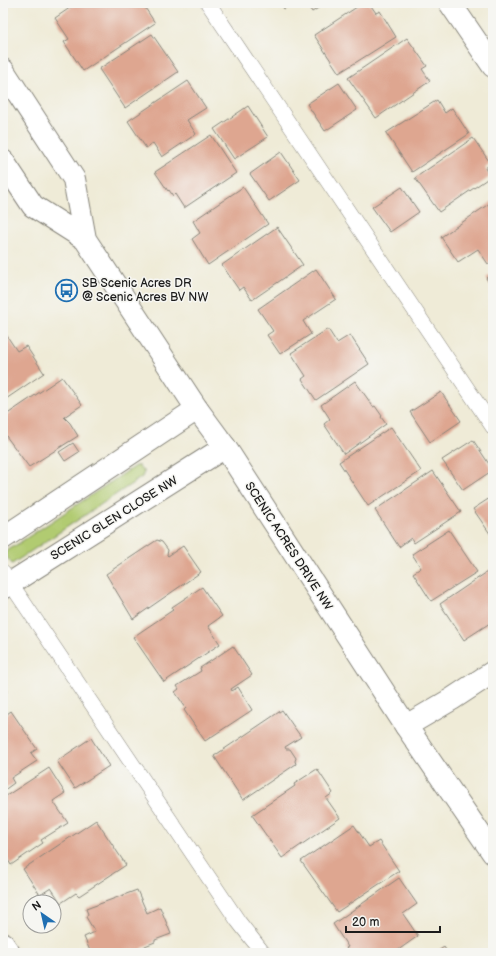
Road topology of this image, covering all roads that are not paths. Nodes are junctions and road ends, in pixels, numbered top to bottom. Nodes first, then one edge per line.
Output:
1 (208, 3) edge
2 (450, 3) edge
3 (493, 66) edge
4 (3, 70) edge
5 (3, 162) edge
6 (85, 239) junction
7 (198, 409) junction
8 (493, 427) edge
9 (225, 447) junction
10 (3, 538) edge
11 (5, 581) edge
12 (493, 672) edge
13 (406, 726) junction
14 (493, 853) edge
15 (3, 944) edge
16 (9, 953) edge
17 (263, 953) edge

1 - 8 lane
2 - 3 street
4 - 6 street, SCENIC ACRES DRIVE NW
5 - 6 street, SCENIC ACRES DRIVE NW
6 - 7 street, SCENIC ACRES DRIVE NW
7 - 9 street, SCENIC ACRES DRIVE NW
7 - 10 street
9 - 11 street, SCENIC GLEN CLOSE NW
9 - 13 street, SCENIC ACRES DRIVE NW
11 - 17 lane
12 - 13 street
13 - 14 street, SCENIC ACRES DRIVE NW
15 - 16 street

